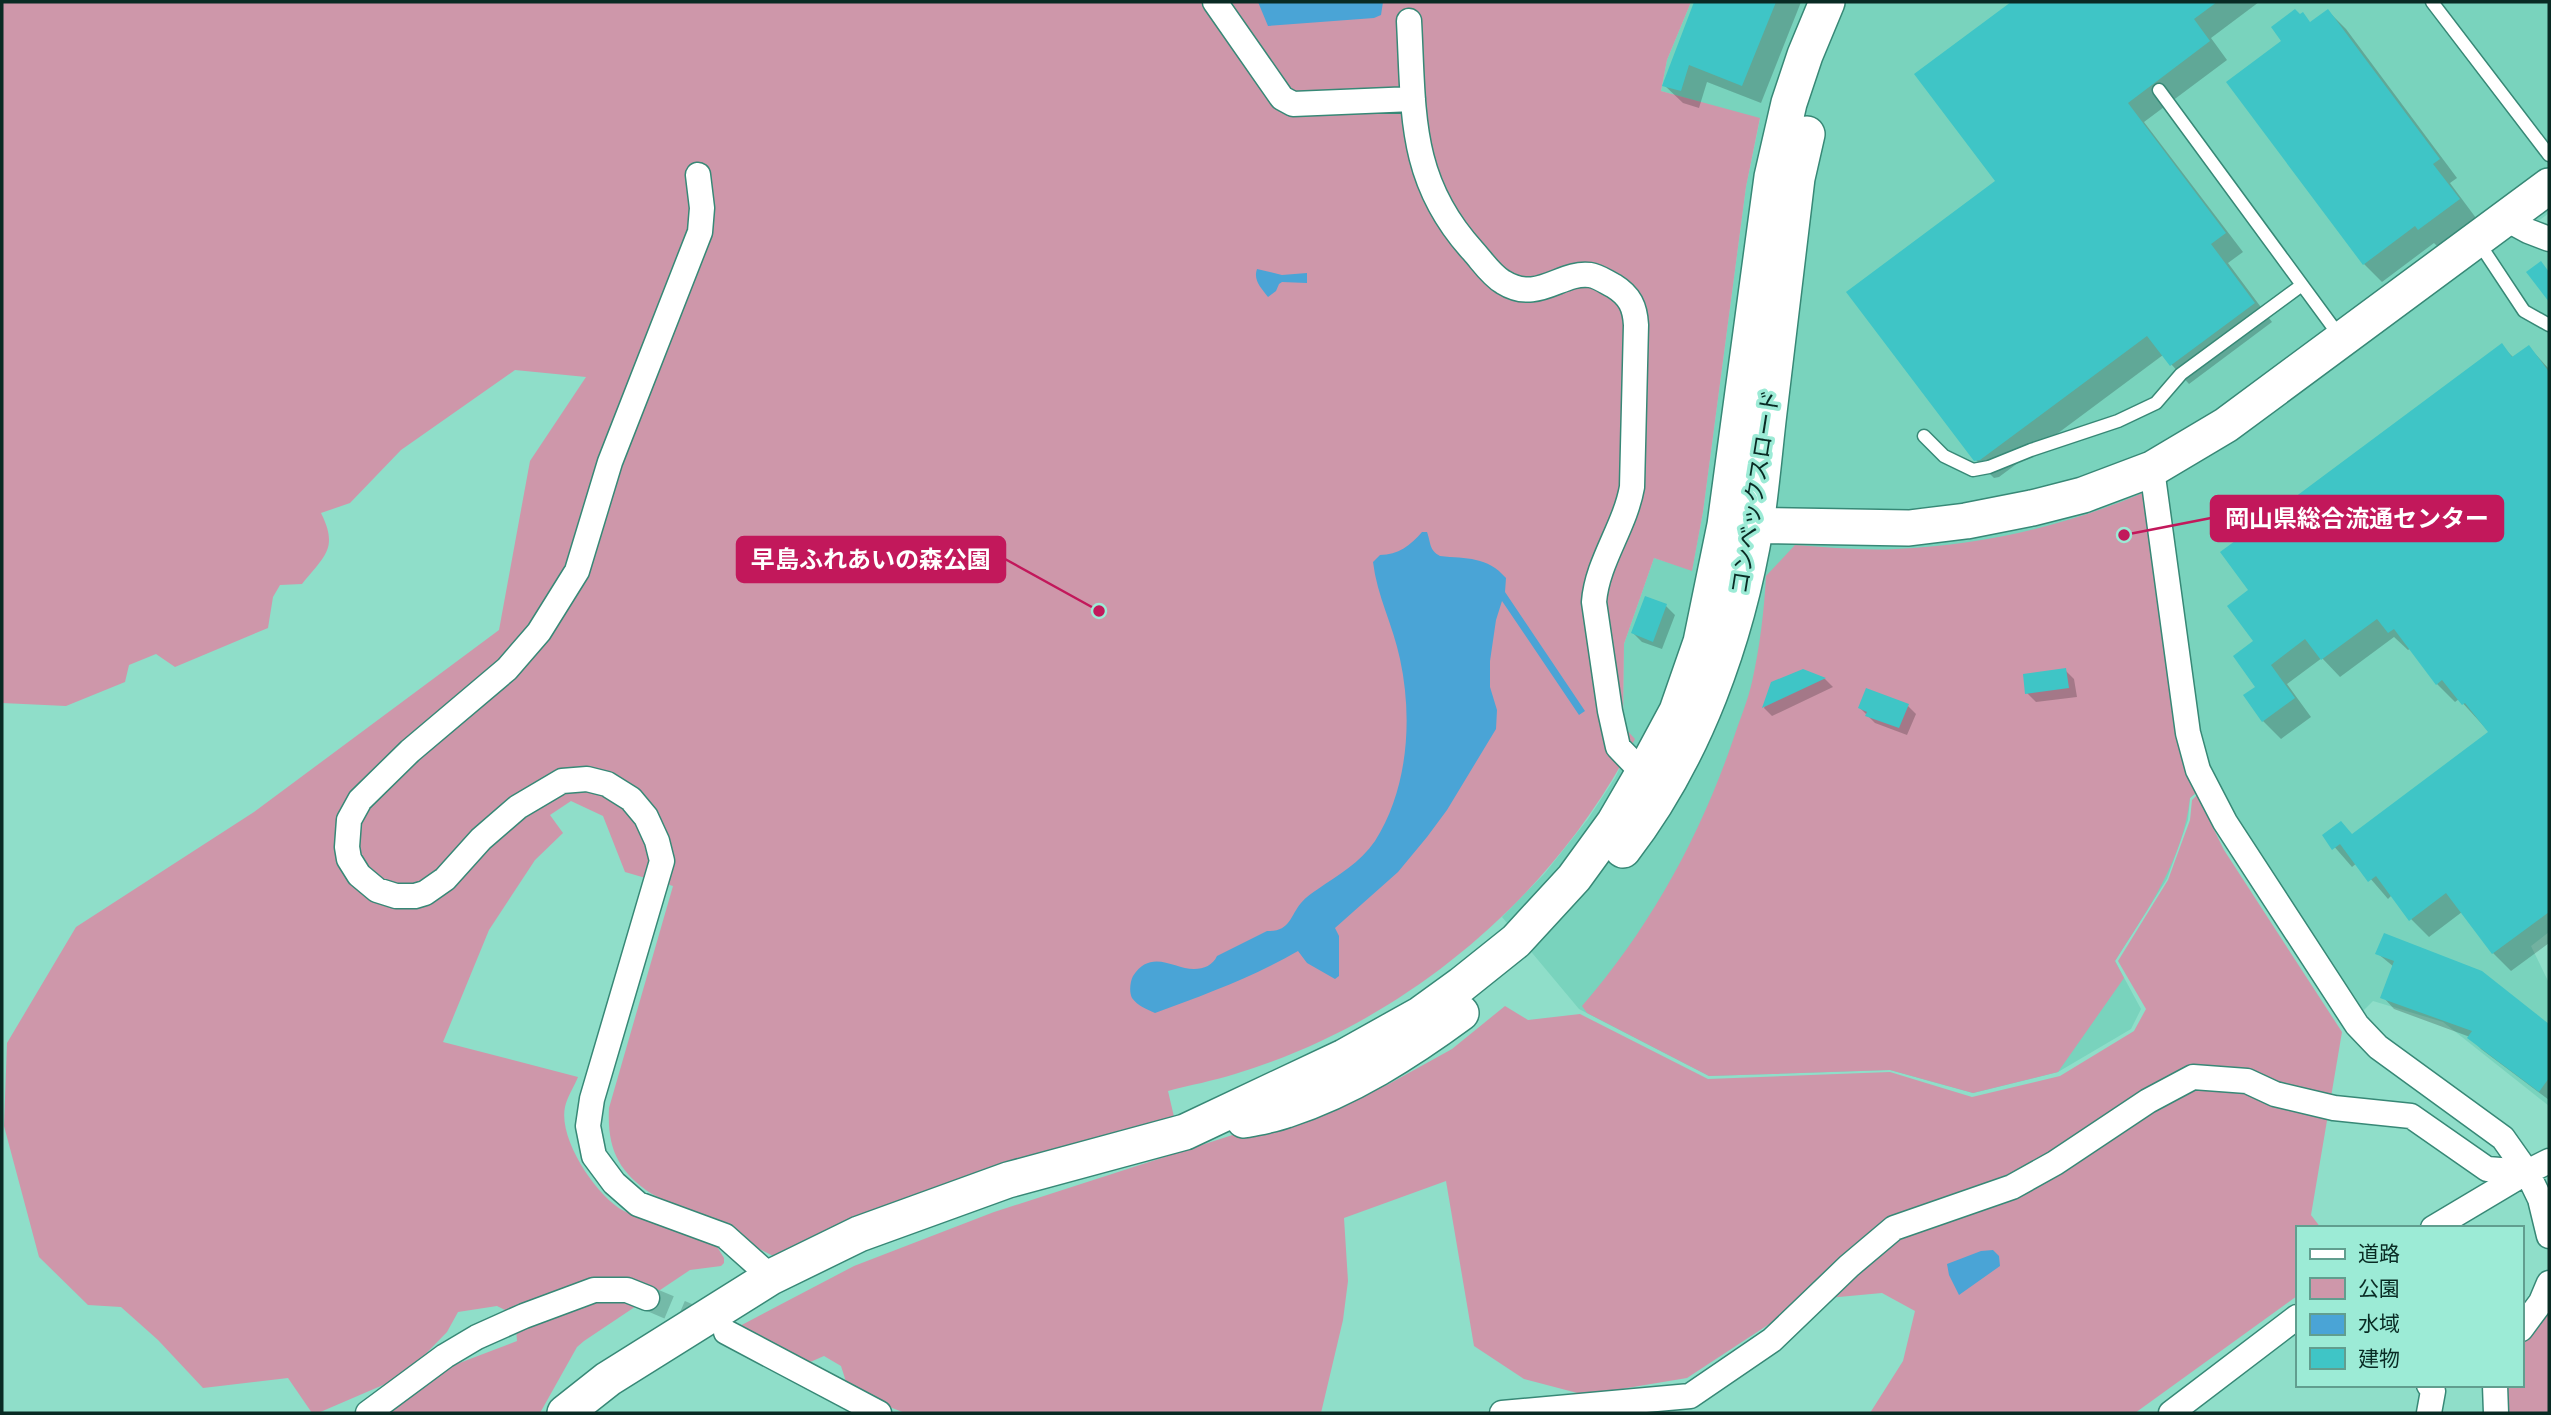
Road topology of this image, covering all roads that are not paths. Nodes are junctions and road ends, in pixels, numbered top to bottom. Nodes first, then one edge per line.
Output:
1 (1215, 2) edge
2 (1826, 2) edge
3 (1852, 2) edge
4 (2431, 2) edge
5 (1409, 21) dead end
6 (2159, 90) dead end
7 (1413, 99) junction
8 (2549, 155) edge
9 (698, 174) dead end
10 (2549, 186) edge
11 (2506, 219) junction
12 (2549, 239) edge
13 (2477, 240) junction
14 (2302, 285) junction
15 (2549, 325) edge
16 (2342, 340) junction
17 (1924, 436) dead end
18 (2152, 469) junction
19 (1740, 525) junction
20 (1643, 773) junction
21 (1185, 1132) junction
22 (2538, 1167) edge
23 (2436, 1226) edge
24 (2549, 1236) edge
25 (771, 1278) junction
26 (2549, 1283) edge
27 (647, 1298) tunnel mouth
28 (2296, 1318) edge
29 (2523, 1326) edge
30 (726, 1332) tunnel mouth
31 (2430, 1387) edge
32 (2495, 1387) edge
33 (368, 1413) edge
34 (565, 1413) edge
35 (879, 1413) edge
36 (1502, 1413) edge
37 (2171, 1413) edge
38 (2429, 1413) edge
39 (2496, 1413) edge

1 - 7 street
2 - 19 street, コンベックスロード
3 - 19 street, コンベックスロード
4 - 8 lane
5 - 7 street
6 - 14 lane
7 - 20 street
9 - 25 street
10 - 11 street
11 - 12 street
11 - 13 street
13 - 15 lane
13 - 16 street
14 - 16 lane
14 - 17 lane
16 - 18 street
18 - 19 street
18 - 22 street
19 - 20 street
19 - 21 street, コンベックスロード
20 - 21 street
21 - 25 street
22 - 23 street
22 - 24 street
22 - 36 street
25 - 34 street
26 - 29 street
27 - 33 street
28 - 37 street
30 - 35 street
31 - 38 street
32 - 39 street

